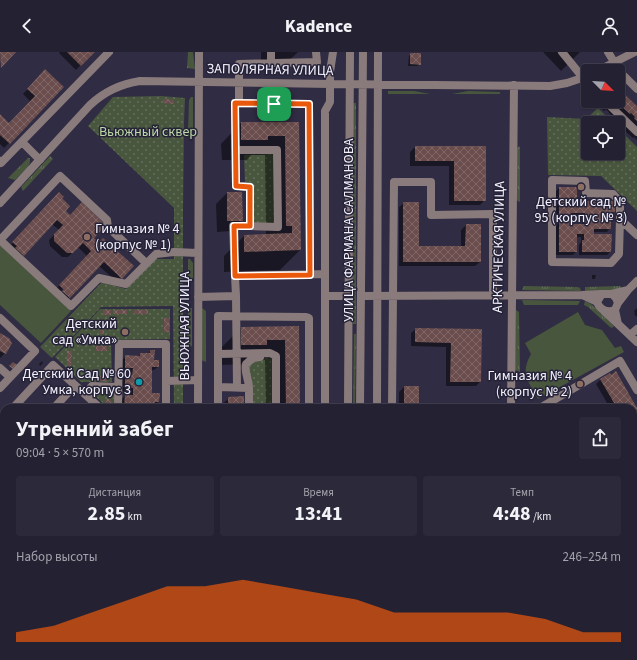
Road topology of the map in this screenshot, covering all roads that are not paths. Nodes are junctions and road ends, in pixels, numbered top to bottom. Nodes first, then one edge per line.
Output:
1 (109, 52) edge
2 (200, 52) edge
3 (271, 52) edge
4 (316, 52) edge
5 (333, 52) edge
6 (350, 52) edge
7 (363, 52) edge
8 (378, 52) edge
9 (562, 52) edge
10 (608, 52) edge
11 (635, 52) edge
12 (614, 62) junction
13 (271, 63) junction
14 (610, 64) edge
15 (581, 73) edge
16 (581, 80) edge
17 (199, 82) junction
18 (239, 82) junction
19 (330, 84) junction
20 (349, 84) junction
21 (363, 84) junction
22 (378, 84) junction
23 (514, 85) junction
24 (637, 89) edge
25 (239, 103) junction
26 (612, 108) edge
27 (637, 132) edge
28 (22, 142) junction
29 (236, 150) junction
30 (40, 160) junction
31 (0, 161) edge
32 (0, 203) edge
33 (620, 219) junction
34 (250, 226) junction
35 (637, 235) edge
36 (0, 240) edge
37 (198, 253) junction
38 (146, 263) junction
39 (325, 274) junction
40 (310, 275) junction
41 (235, 276) junction
42 (637, 281) edge
43 (628, 290) junction
44 (602, 294) junction
45 (612, 294) junction
46 (582, 295) junction
47 (236, 296) junction
48 (325, 296) junction
49 (349, 296) junction
50 (361, 296) junction
51 (378, 296) junction
52 (393, 296) junction
53 (493, 296) junction
54 (511, 296) junction
55 (198, 297) junction
56 (597, 302) junction
57 (616, 307) junction
58 (604, 311) junction
59 (236, 316) junction
60 (0, 318) edge
61 (618, 324) junction
62 (637, 328) edge
63 (630, 335) junction
64 (637, 342) edge
65 (236, 353) junction
66 (218, 354) junction
67 (276, 361) junction
68 (0, 368) edge
69 (10, 377) junction
70 (166, 380) junction
71 (198, 380) junction
72 (75, 385) junction
73 (118, 387) junction
74 (219, 387) junction
75 (237, 387) junction
76 (0, 388) edge
77 (249, 388) junction
78 (637, 390) edge
79 (85, 394) junction
80 (17, 404) edge
81 (58, 404) edge
82 (96, 404) edge
83 (118, 404) edge
84 (166, 404) edge
85 (198, 404) edge
86 (218, 404) edge
87 (249, 404) edge
88 (276, 404) edge
89 (309, 404) edge
90 (325, 404) edge
91 (348, 404) edge
92 (360, 404) edge
93 (377, 404) edge
94 (392, 404) edge
95 (510, 404) edge
96 (547, 404) edge

1 - 28 street
2 - 17 street, ВЬЮЖНАЯ УЛИЦА
3 - 13 street
4 - 13 street
5 - 19 street
6 - 20 street, УЛИЦА ФАРМАНА САЛМАНОВА
7 - 21 street, УЛИЦА ФАРМАНА САЛМАНОВА
8 - 22 street
9 - 15 street
10 - 12 street
11 - 12 street
12 - 14 street
12 - 24 street
13 - 18 street
16 - 23 street, ЗАПОЛЯРНАЯ УЛИЦА
17 - 18 street, ЗАПОЛЯРНАЯ УЛИЦА
17 - 30 street, ЗАПОЛЯРНАЯ УЛИЦА
17 - 37 street, ВЬЮЖНАЯ УЛИЦА
18 - 19 street, ЗАПОЛЯРНАЯ УЛИЦА
18 - 25 street
19 - 20 street, ЗАПОЛЯРНАЯ УЛИЦА
19 - 39 street
20 - 21 street, ЗАПОЛЯРНАЯ УЛИЦА
20 - 49 street, УЛИЦА ФАРМАНА САЛМАНОВА
21 - 22 street, ЗАПОЛЯРНАЯ УЛИЦА
21 - 50 street, УЛИЦА ФАРМАНА САЛМАНОВА
22 - 23 street, ЗАПОЛЯРНАЯ УЛИЦА
22 - 51 street
23 - 54 street, АРКТИЧЕСКАЯ УЛИЦА
25 - 29 street
25 - 40 street
26 - 27 street
28 - 30 street
28 - 31 street
29 - 34 street
29 - 34 street
30 - 32 street, ЗАПОЛЯРНАЯ УЛИЦА
33 - 33 street
33 - 35 street
34 - 41 street
36 - 38 street
36 - 38 street
37 - 38 street
37 - 55 street, ВЬЮЖНАЯ УЛИЦА
39 - 40 street
39 - 48 street
40 - 41 street
41 - 47 street
42 - 43 street
43 - 45 street
43 - 57 street
44 - 45 street
44 - 46 street
44 - 56 street
45 - 57 street
46 - 54 street
46 - 56 street
47 - 55 street
47 - 59 street
48 - 49 street
48 - 90 street
49 - 91 street, УЛИЦА ФАРМАНА САЛМАНОВА
50 - 51 street
50 - 92 street, УЛИЦА ФАРМАНА САЛМАНОВА
51 - 52 street
51 - 93 street
52 - 53 street
52 - 53 street
52 - 94 street
53 - 54 street
54 - 95 street, АРКТИЧЕСКАЯ УЛИЦА
55 - 71 street, ВЬЮЖНАЯ УЛИЦА
56 - 58 street
57 - 58 street
57 - 61 street
58 - 61 street
59 - 65 street
59 - 66 street
59 - 89 street
60 - 69 street
61 - 63 street
62 - 63 street
63 - 64 street
65 - 66 street
65 - 67 street
65 - 75 street
66 - 74 street
67 - 77 street
67 - 88 street
68 - 69 street
69 - 76 street
70 - 71 street
70 - 73 street
70 - 84 street
71 - 85 street, ВЬЮЖНАЯ УЛИЦА
72 - 79 street
72 - 80 street
72 - 81 street
73 - 79 street
73 - 83 street
74 - 75 street
74 - 86 street
75 - 77 street
77 - 87 street
78 - 96 street
79 - 82 street

